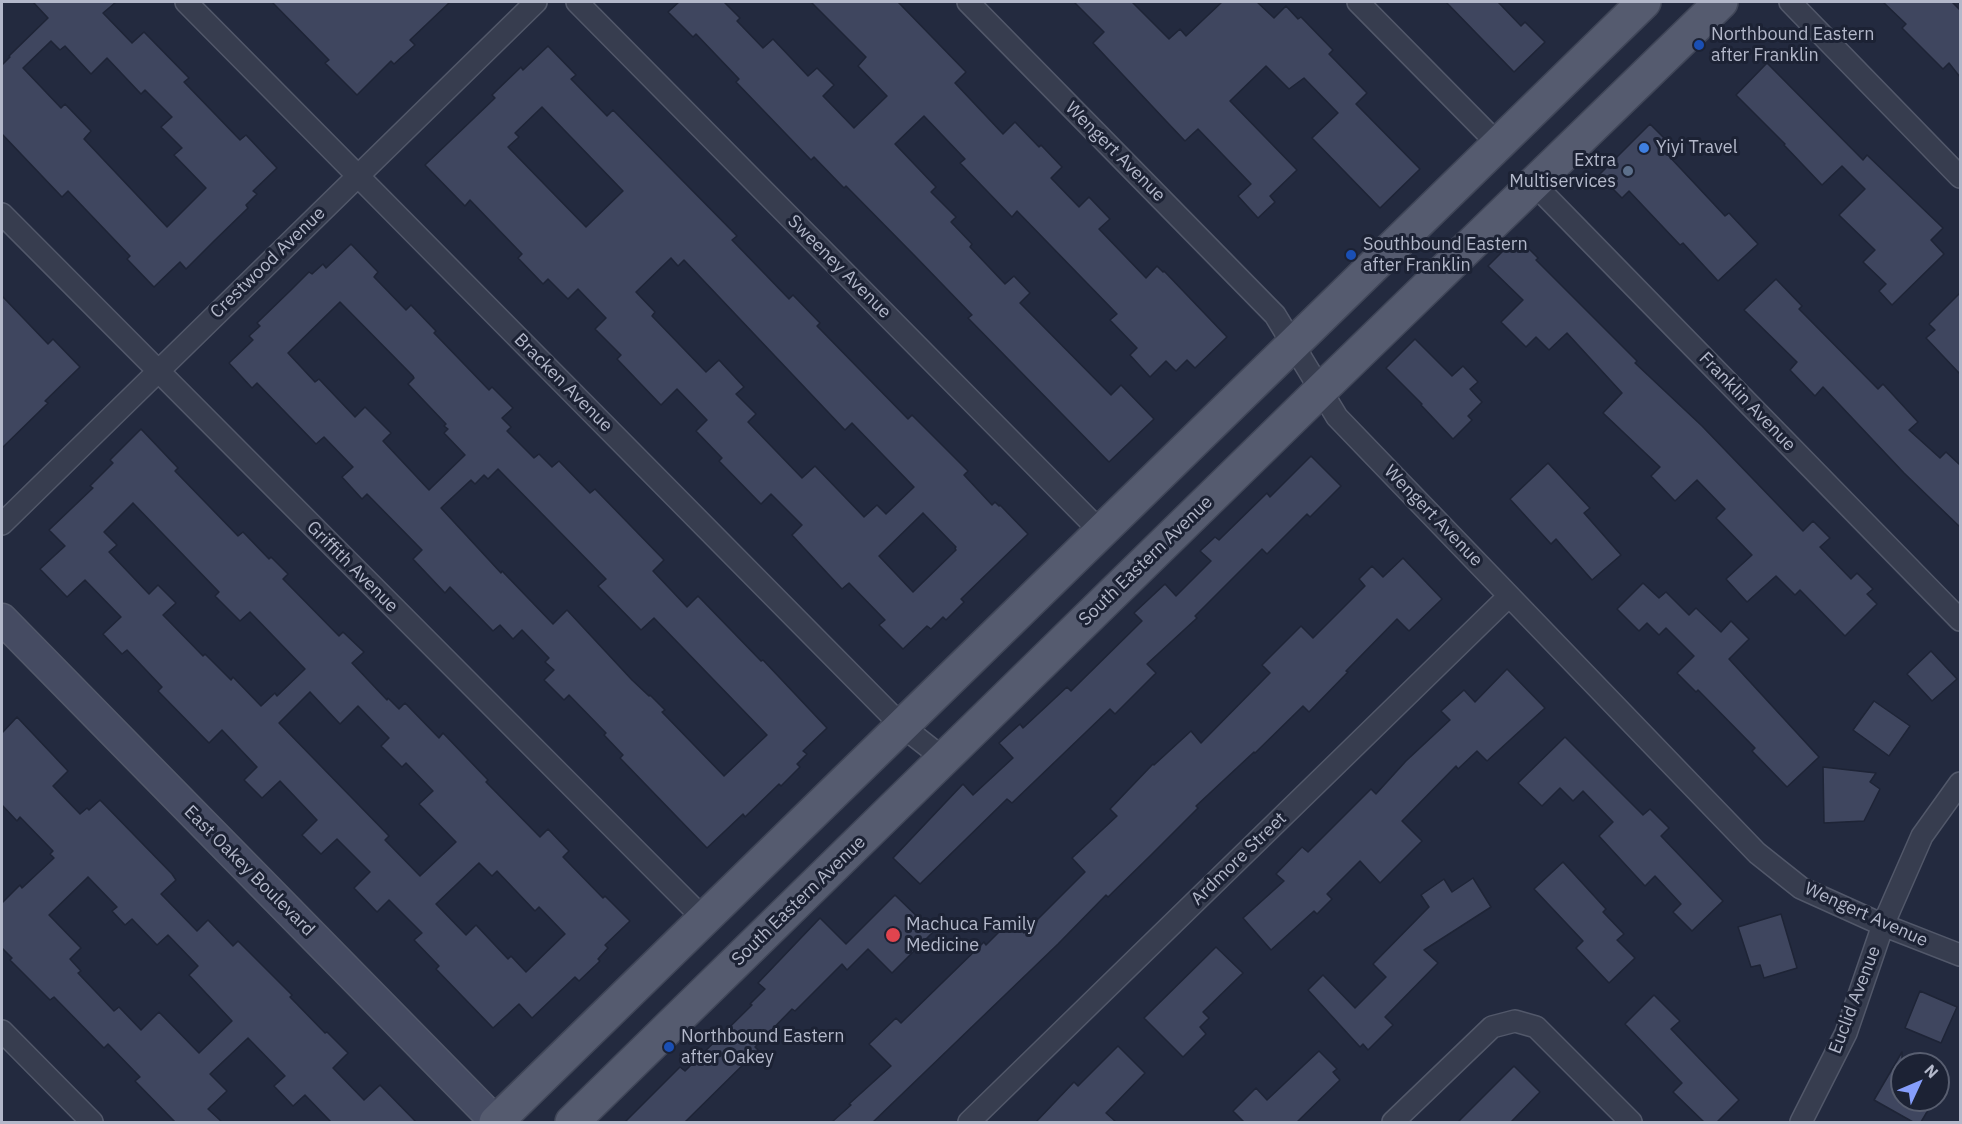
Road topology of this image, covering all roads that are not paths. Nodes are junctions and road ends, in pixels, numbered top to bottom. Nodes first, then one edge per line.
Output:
1 (186, 2) edge
2 (536, 2) edge
3 (577, 2) edge
4 (968, 2) edge
5 (1358, 2) edge
6 (1644, 2) edge
7 (1721, 2) edge
8 (1790, 2) edge
9 (1498, 144) junction
10 (357, 176) junction
11 (1960, 177) edge
12 (1534, 184) junction
13 (2, 214) edge
14 (1293, 344) junction
15 (158, 372) junction
16 (1321, 390) junction
17 (2, 525) edge
18 (1101, 532) junction
19 (1509, 596) junction
20 (2, 619) edge
21 (1960, 620) edge
22 (902, 726) junction
23 (944, 759) junction
24 (1960, 783) edge
25 (704, 920) junction
26 (1883, 925) junction
27 (1960, 955) edge
28 (2, 1031) edge
29 (92, 1122) edge
30 (496, 1122) edge
31 (572, 1122) edge
32 (969, 1122) edge
33 (1393, 1122) edge
34 (1631, 1122) edge
35 (1801, 1122) edge

1 - 10 street, Bracken Avenue
2 - 10 street, Crestwood Avenue
3 - 18 street, Sweeney Avenue
4 - 14 street, Wengert Avenue
5 - 9 street
6 - 9 main road
7 - 12 main road, South Eastern Avenue
8 - 11 street
9 - 14 main road
10 - 15 street, Crestwood Avenue
10 - 22 street, Bracken Avenue
12 - 16 main road, South Eastern Avenue
12 - 21 street, Franklin Avenue
13 - 15 street, Griffith Avenue
14 - 16 street, Wengert Avenue
14 - 18 main road
15 - 17 street, Crestwood Avenue
15 - 25 street, Griffith Avenue
16 - 19 street, Wengert Avenue
16 - 23 main road, South Eastern Avenue
18 - 22 main road
19 - 26 street, Wengert Avenue
19 - 32 street, Ardmore Street
20 - 30 street, East Oakey Boulevard
22 - 23 street, Bracken Avenue
22 - 25 main road
23 - 31 main road, South Eastern Avenue
24 - 26 street, Euclid Avenue
25 - 30 main road
26 - 27 street, Wengert Avenue
26 - 35 street, Euclid Avenue
28 - 29 street
33 - 34 street

